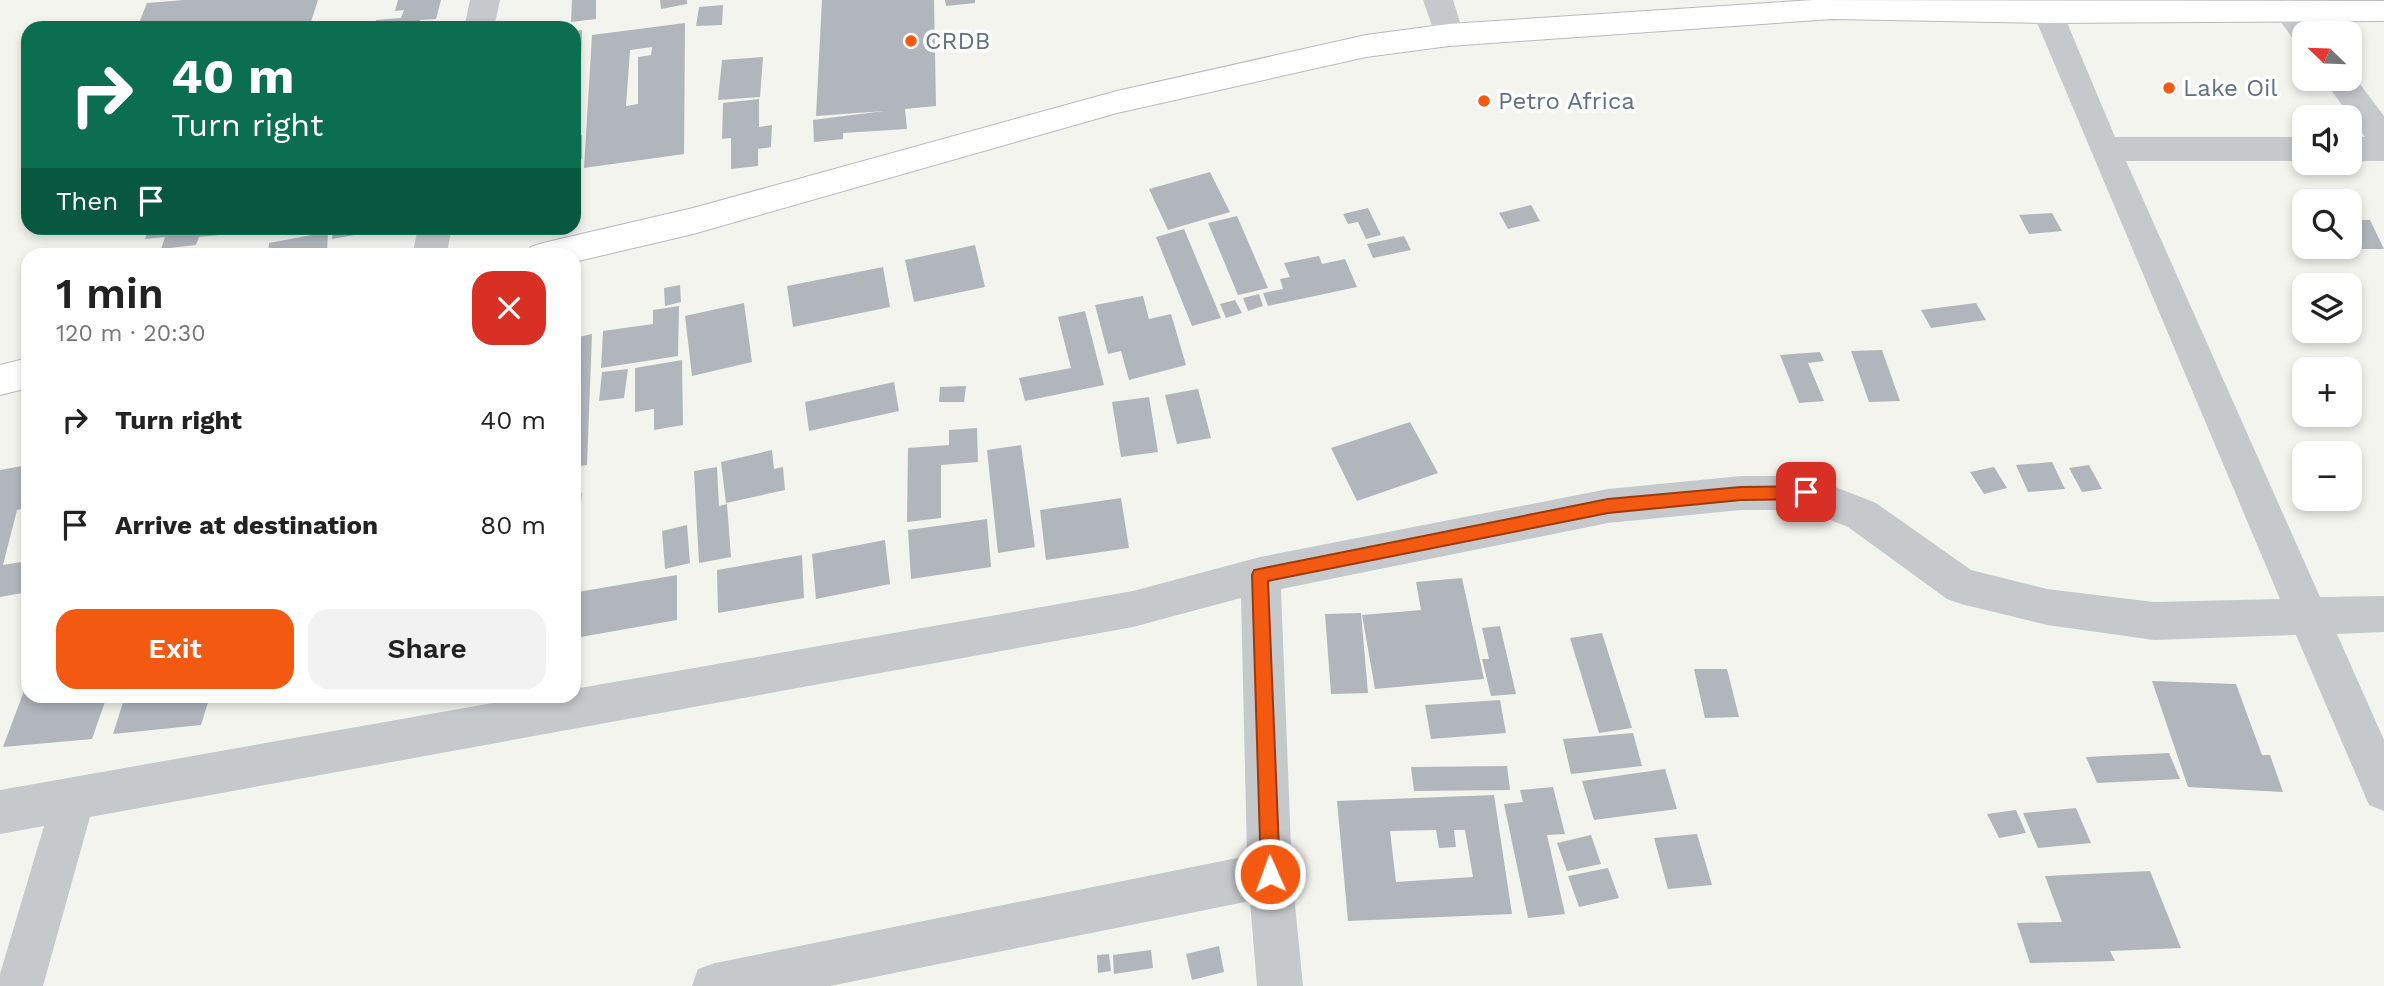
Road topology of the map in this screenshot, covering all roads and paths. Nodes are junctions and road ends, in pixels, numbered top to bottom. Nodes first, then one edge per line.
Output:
1 (485, 0) edge
2 (1438, 0) edge
3 (1835, 4) edge
4 (2384, 11) edge
5 (2048, 13) junction
6 (480, 21) edge
7 (2304, 21) edge
8 (2292, 22) edge
9 (1449, 35) junction
10 (2348, 91) edge
11 (2384, 139) edge
12 (2104, 149) junction
13 (2292, 149) edge
14 (2362, 149) edge
15 (2384, 149) edge
16 (577, 248) edge
17 (21, 375) edge
18 (0, 380) edge
19 (1260, 575) junction
20 (2306, 614) junction
21 (2384, 614) edge
22 (2384, 790) edge
23 (73, 801) junction
24 (0, 812) edge
25 (1270, 874) junction
26 (20, 986) edge
27 (715, 986) edge
28 (1280, 986) edge

1 - 6 street
2 - 9 street
3 - 5 highway
3 - 9 highway
4 - 7 highway
5 - 8 highway
5 - 12 street
9 - 16 highway
10 - 11 street
12 - 13 street
12 - 20 street
14 - 15 street
17 - 18 highway
19 - 20 street
19 - 23 street
19 - 25 street
20 - 21 street
20 - 22 street
23 - 24 street
23 - 26 street
25 - 27 street
25 - 28 street

